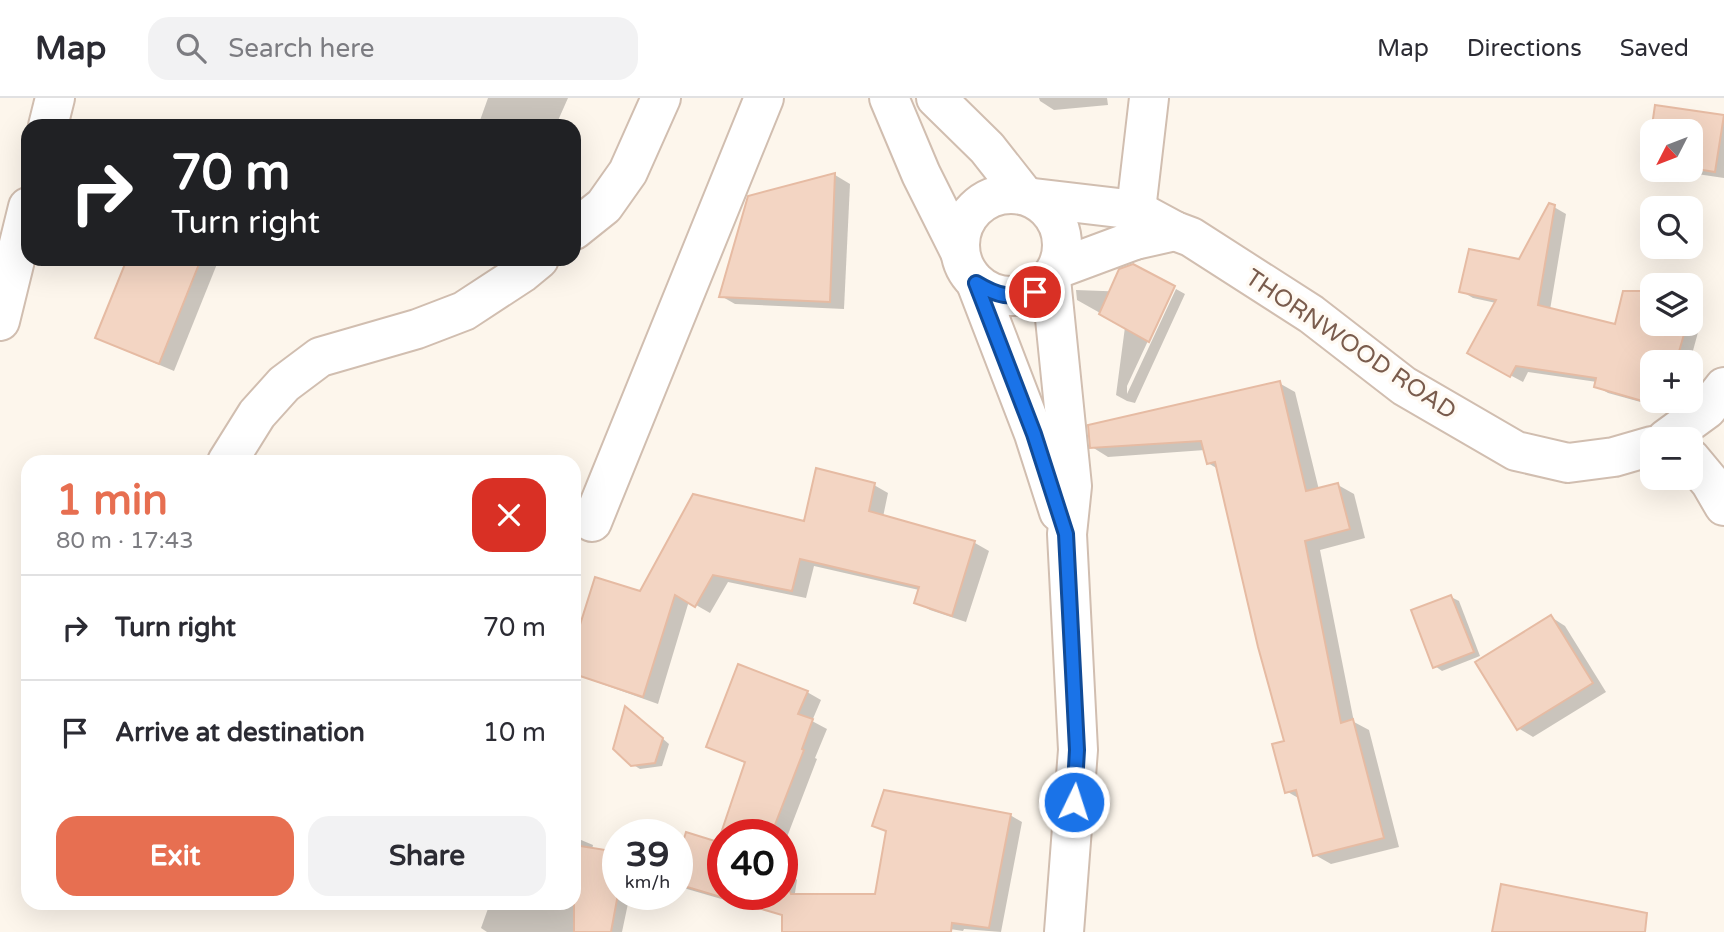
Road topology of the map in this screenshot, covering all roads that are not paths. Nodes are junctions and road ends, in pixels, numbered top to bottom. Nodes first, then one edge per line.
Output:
1 (55, 98) edge
2 (662, 98) edge
3 (764, 98) edge
4 (889, 98) edge
5 (936, 98) edge
6 (1149, 98) edge
7 (50, 119) edge
8 (1029, 196) junction
9 (581, 224) edge
10 (1135, 225) junction
11 (21, 236) edge
12 (530, 266) edge
13 (967, 267) junction
14 (1054, 274) junction
15 (0, 321) edge
16 (1724, 387) edge
17 (1688, 427) edge
18 (1640, 451) edge
19 (231, 455) edge
20 (1703, 475) edge
21 (1724, 506) edge
22 (592, 522) dead end
23 (1066, 534) junction
24 (1064, 932) edge

1 - 7 street
2 - 9 street
3 - 22 street
4 - 13 street
5 - 8 street
6 - 10 street
8 - 10 street, THORNWOOD ROAD
8 - 13 street
8 - 14 street
10 - 14 street, THORNWOOD ROAD
10 - 18 street, THORNWOOD ROAD
11 - 15 street
12 - 19 street
13 - 14 street
13 - 23 street
14 - 23 street
16 - 17 street, THORNWOOD ROAD
20 - 21 street
23 - 24 street

